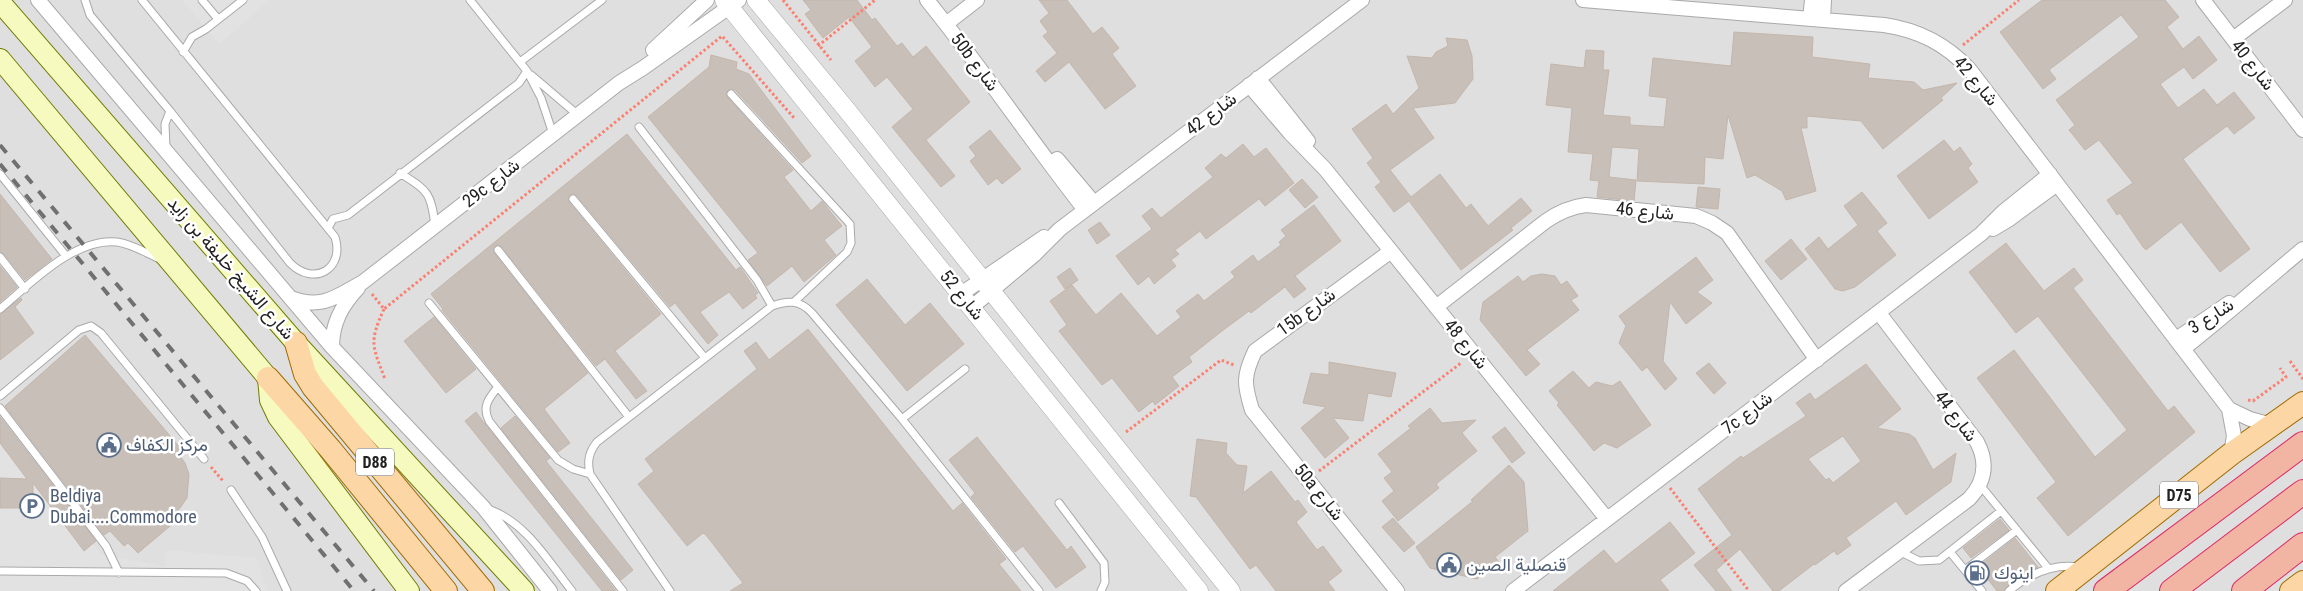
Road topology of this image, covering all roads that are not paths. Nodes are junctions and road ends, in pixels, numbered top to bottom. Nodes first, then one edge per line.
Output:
1 (38, 0) edge
2 (85, 0) edge
3 (142, 0) edge
4 (202, 0) edge
5 (243, 0) edge
6 (470, 0) edge
7 (602, 0) edge
8 (707, 0) edge
9 (756, 0) edge
10 (927, 0) edge
11 (977, 0) edge
12 (1362, 0) edge
13 (1583, 0) edge
14 (1812, 0) edge
15 (1824, 0) edge
16 (2203, 0) edge
17 (2285, 0) edge
18 (1602, 1) edge
19 (1616, 1) edge
20 (0, 2) edge
21 (731, 2) edge
22 (218, 20) junction
23 (1817, 20) junction
24 (946, 24) junction
25 (2233, 39) junction
26 (184, 52) junction
27 (0, 59) edge
28 (520, 62) junction
29 (527, 71) junction
30 (1254, 81) junction
31 (618, 84) junction
32 (731, 94) dead end
33 (170, 111) junction
34 (578, 115) junction
35 (639, 127) dead end
36 (2303, 130) edge
37 (553, 135) junction
38 (166, 151) junction
39 (400, 173) junction
40 (0, 174) edge
41 (2053, 179) junction
42 (573, 198) dead end
43 (1089, 207) junction
44 (435, 226) junction
45 (328, 228) junction
46 (2303, 249) edge
47 (498, 250) dead end
48 (1391, 251) junction
49 (66, 256) junction
50 (0, 257) edge
51 (172, 265) junction
52 (363, 282) junction
53 (986, 286) junction
54 (25, 289) junction
55 (291, 298) junction
56 (966, 301) junction
57 (794, 302) junction
58 (429, 303) dead end
59 (772, 306) junction
60 (1436, 307) junction
61 (0, 309) edge
62 (1878, 313) junction
63 (296, 343) junction
64 (2179, 344) junction
65 (332, 347) junction
66 (705, 358) junction
67 (1817, 360) junction
68 (965, 369) dead end
69 (268, 378) junction
70 (498, 387) junction
71 (1246, 390) joint
72 (0, 396) edge
73 (2303, 403) edge
74 (2226, 406) junction
75 (0, 408) edge
76 (629, 417) junction
77 (902, 419) junction
78 (2272, 425) junction
79 (2303, 444) edge
80 (2231, 454) junction
81 (204, 459) road end
82 (590, 474) junction
83 (1980, 485) junction
84 (231, 490) road end
85 (2303, 492) edge
86 (1059, 503) dead end
87 (483, 507) junction
88 (2001, 511) junction
89 (1607, 520) junction
90 (2017, 530) junction
91 (2303, 545) edge
92 (1899, 551) junction
93 (1950, 552) junction
94 (2303, 560) edge
95 (2048, 568) junction
96 (2084, 568) junction
97 (1965, 570) junction
98 (0, 571) edge
99 (119, 573) junction
100 (2303, 582) edge
101 (2248, 588) edge
102 (668, 590) edge
103 (256, 591) edge
104 (287, 591) edge
105 (409, 591) edge
106 (446, 591) edge
107 (483, 591) edge
108 (524, 591) edge
109 (550, 591) edge
110 (572, 591) edge
111 (623, 591) edge
112 (1039, 591) edge
113 (1101, 591) edge
114 (1199, 591) edge
115 (1230, 591) edge
116 (1397, 591) edge
117 (1513, 591) edge
118 (1846, 591) edge
119 (1982, 591) edge
120 (2009, 591) edge
121 (2056, 591) edge
122 (2106, 591) edge
123 (2172, 591) edge
124 (2292, 591) edge

1 - 38 street
2 - 33 lane
3 - 26 lane
4 - 22 lane
5 - 22 lane
6 - 28 lane
7 - 28 lane
8 - 31 street, 29c شارع
9 - 53 street, شارع 52
10 - 24 street, 50b شارع
11 - 24 street
12 - 30 street, شارع 42
13 - 18 street, شارع 42
14 - 23 street
15 - 23 street
16 - 25 street, شارع 40
17 - 25 street
18 - 19 street, شارع 42
19 - 23 street, شارع 42
20 - 63 main road, شارع الشيخ خليفة بن زايد / D88
21 - 31 street, 29c شارع
21 - 56 street, شارع 52
22 - 26 lane
23 - 41 street, شارع 42
24 - 43 street, 50b شارع
25 - 36 street, شارع 40
26 - 45 lane
27 - 51 main road, D88
28 - 29 lane
29 - 34 lane
29 - 37 lane
29 - 39 lane
30 - 43 street, شارع 42
30 - 48 street, شارع 48
31 - 34 street, 29c شارع
32 - 57 lane
33 - 38 lane
33 - 45 lane
34 - 37 street, 29c شارع
35 - 59 lane
37 - 44 street, 29c شارع
38 - 55 street
39 - 44 lane
39 - 45 lane
40 - 49 lane
41 - 62 street, 7c شارع
41 - 64 street, شارع 42
42 - 66 lane
43 - 53 street, شارع 42
44 - 52 street, 29c شارع
46 - 64 street, شارع 3
47 - 76 lane
48 - 60 street, شارع 48
48 - 71 street, 15b شارع
49 - 51 lane
49 - 54 lane
50 - 54 lane
51 - 69 main road, D88
52 - 55 street, 29c شارع
52 - 65 street, 29c شارع
53 - 56 street, شارع 42
53 - 115 street, شارع 52
54 - 61 lane
55 - 65 street
56 - 114 street, شارع 52
57 - 59 lane
57 - 77 lane
58 - 70 lane
59 - 66 lane
60 - 67 street, شارع 46
60 - 89 street, شارع 48
62 - 67 street, 7c شارع
62 - 83 street, شارع 44
63 - 107 main road, شارع الشيخ خليفة بن زايد / D88
63 - 108 main road
64 - 74 street, شارع 42
65 - 87 street
66 - 76 lane
67 - 89 street, 7c شارع
68 - 77 lane
69 - 105 main road
69 - 106 main road, D88
70 - 82 lane
70 - 111 lane
71 - 116 street, 50a شارع
72 - 81 lane
73 - 78 main road, D75
74 - 78 street, شارع 42
74 - 80 street, شارع 42
75 - 99 lane
76 - 82 lane
77 - 112 lane
78 - 80 main road, D75
79 - 122 highway
80 - 96 main road, D75
82 - 102 lane
83 - 88 lane
83 - 92 street
84 - 104 lane
85 - 123 highway
86 - 113 lane
87 - 109 street
87 - 110 lane
88 - 90 lane
88 - 93 lane
89 - 117 street, 7c شارع
90 - 95 lane
90 - 97 lane
91 - 101 highway
92 - 93 lane
92 - 118 street
93 - 97 lane
94 - 101 highway
95 - 96 lane
95 - 120 lane
96 - 121 main road, D75
97 - 119 lane
98 - 99 lane
99 - 103 lane
100 - 124 main road

